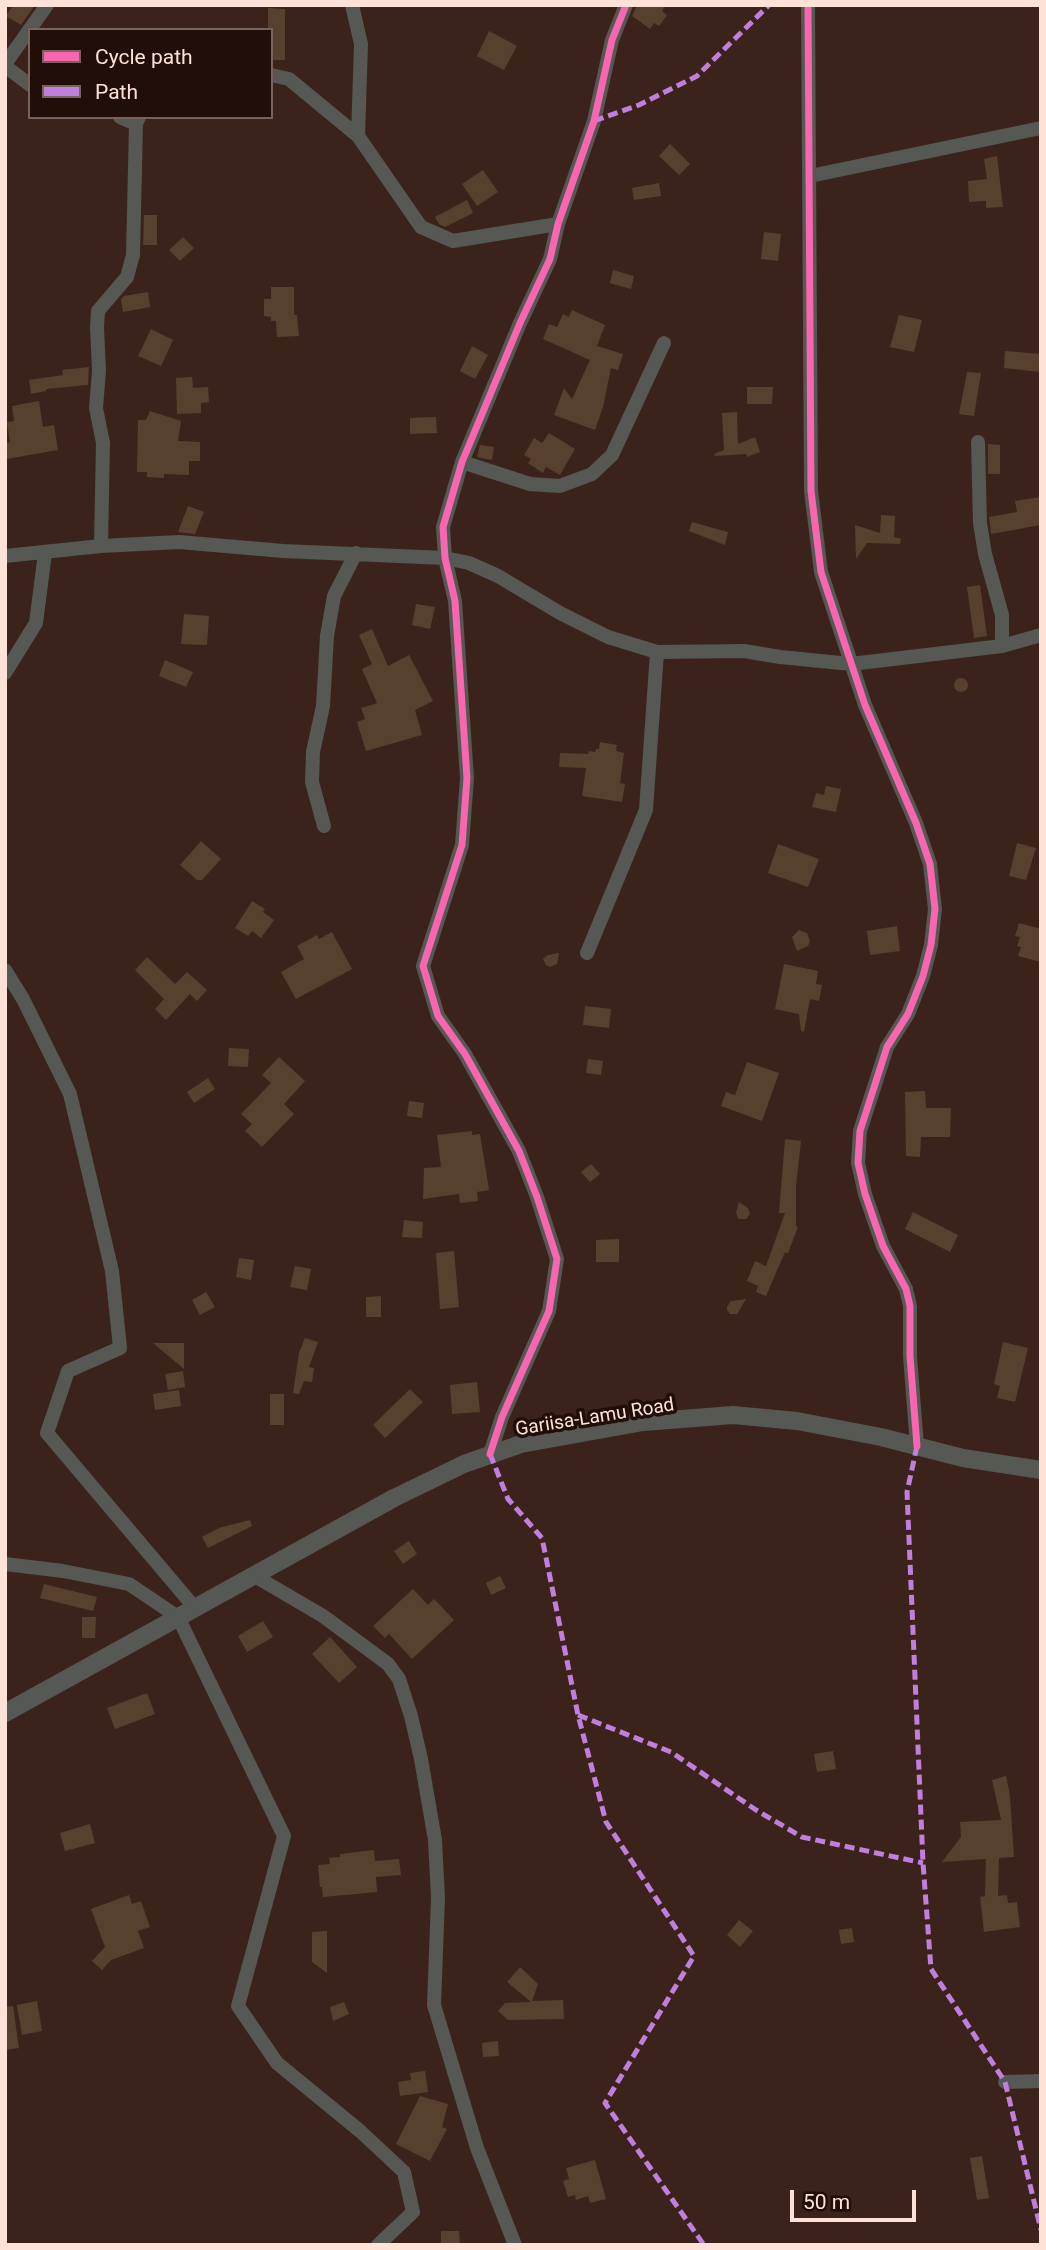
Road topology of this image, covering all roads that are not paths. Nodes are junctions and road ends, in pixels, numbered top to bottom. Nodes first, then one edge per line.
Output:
1 (47, 5) edge
2 (352, 5) edge
3 (626, 5) edge
4 (808, 5) edge
5 (31, 28) edge
6 (28, 32) edge
7 (5, 65) edge
8 (273, 75) edge
9 (28, 83) edge
10 (138, 121) edge
11 (1041, 128) edge
12 (358, 136) junction
13 (810, 176) junction
14 (558, 224) junction
15 (664, 343) dead end
16 (978, 442) dead end
17 (462, 461) junction
18 (101, 546) junction
19 (45, 553) junction
20 (356, 553) junction
21 (5, 556) edge
22 (445, 558) junction
23 (1041, 635) edge
24 (1002, 646) junction
25 (656, 652) junction
26 (851, 664) junction
27 (5, 673) edge
28 (324, 825) dead end
29 (587, 953) dead end
30 (5, 970) edge
31 (917, 1446) junction
32 (490, 1454) junction
33 (1041, 1470) edge
34 (5, 1564) edge
35 (253, 1575) junction
36 (195, 1608) junction
37 (178, 1617) junction
38 (5, 1713) edge
39 (1041, 2081) edge
40 (1005, 2082) dead end
41 (378, 2245) edge
42 (515, 2245) edge

1 - 5 street
2 - 12 street
3 - 14 street
4 - 13 street
6 - 7 street
7 - 9 street
8 - 12 street
10 - 18 street
11 - 13 street
12 - 14 street
13 - 26 street
14 - 17 street
15 - 17 street
16 - 24 street
17 - 22 street
18 - 19 street
18 - 20 street
19 - 21 street
19 - 27 street
20 - 22 street
20 - 28 street
22 - 25 street
22 - 32 street
23 - 24 street
24 - 26 street
25 - 26 street
25 - 29 street
26 - 31 street
30 - 36 street
31 - 32 street, Gariisa-Lamu Road
31 - 33 street, Gariisa-Lamu Road
32 - 35 street, Gariisa-Lamu Road
34 - 37 street
35 - 36 street, Gariisa-Lamu Road
35 - 42 street
36 - 37 street, Gariisa-Lamu Road
37 - 38 street, Gariisa-Lamu Road
37 - 41 street
39 - 40 street

